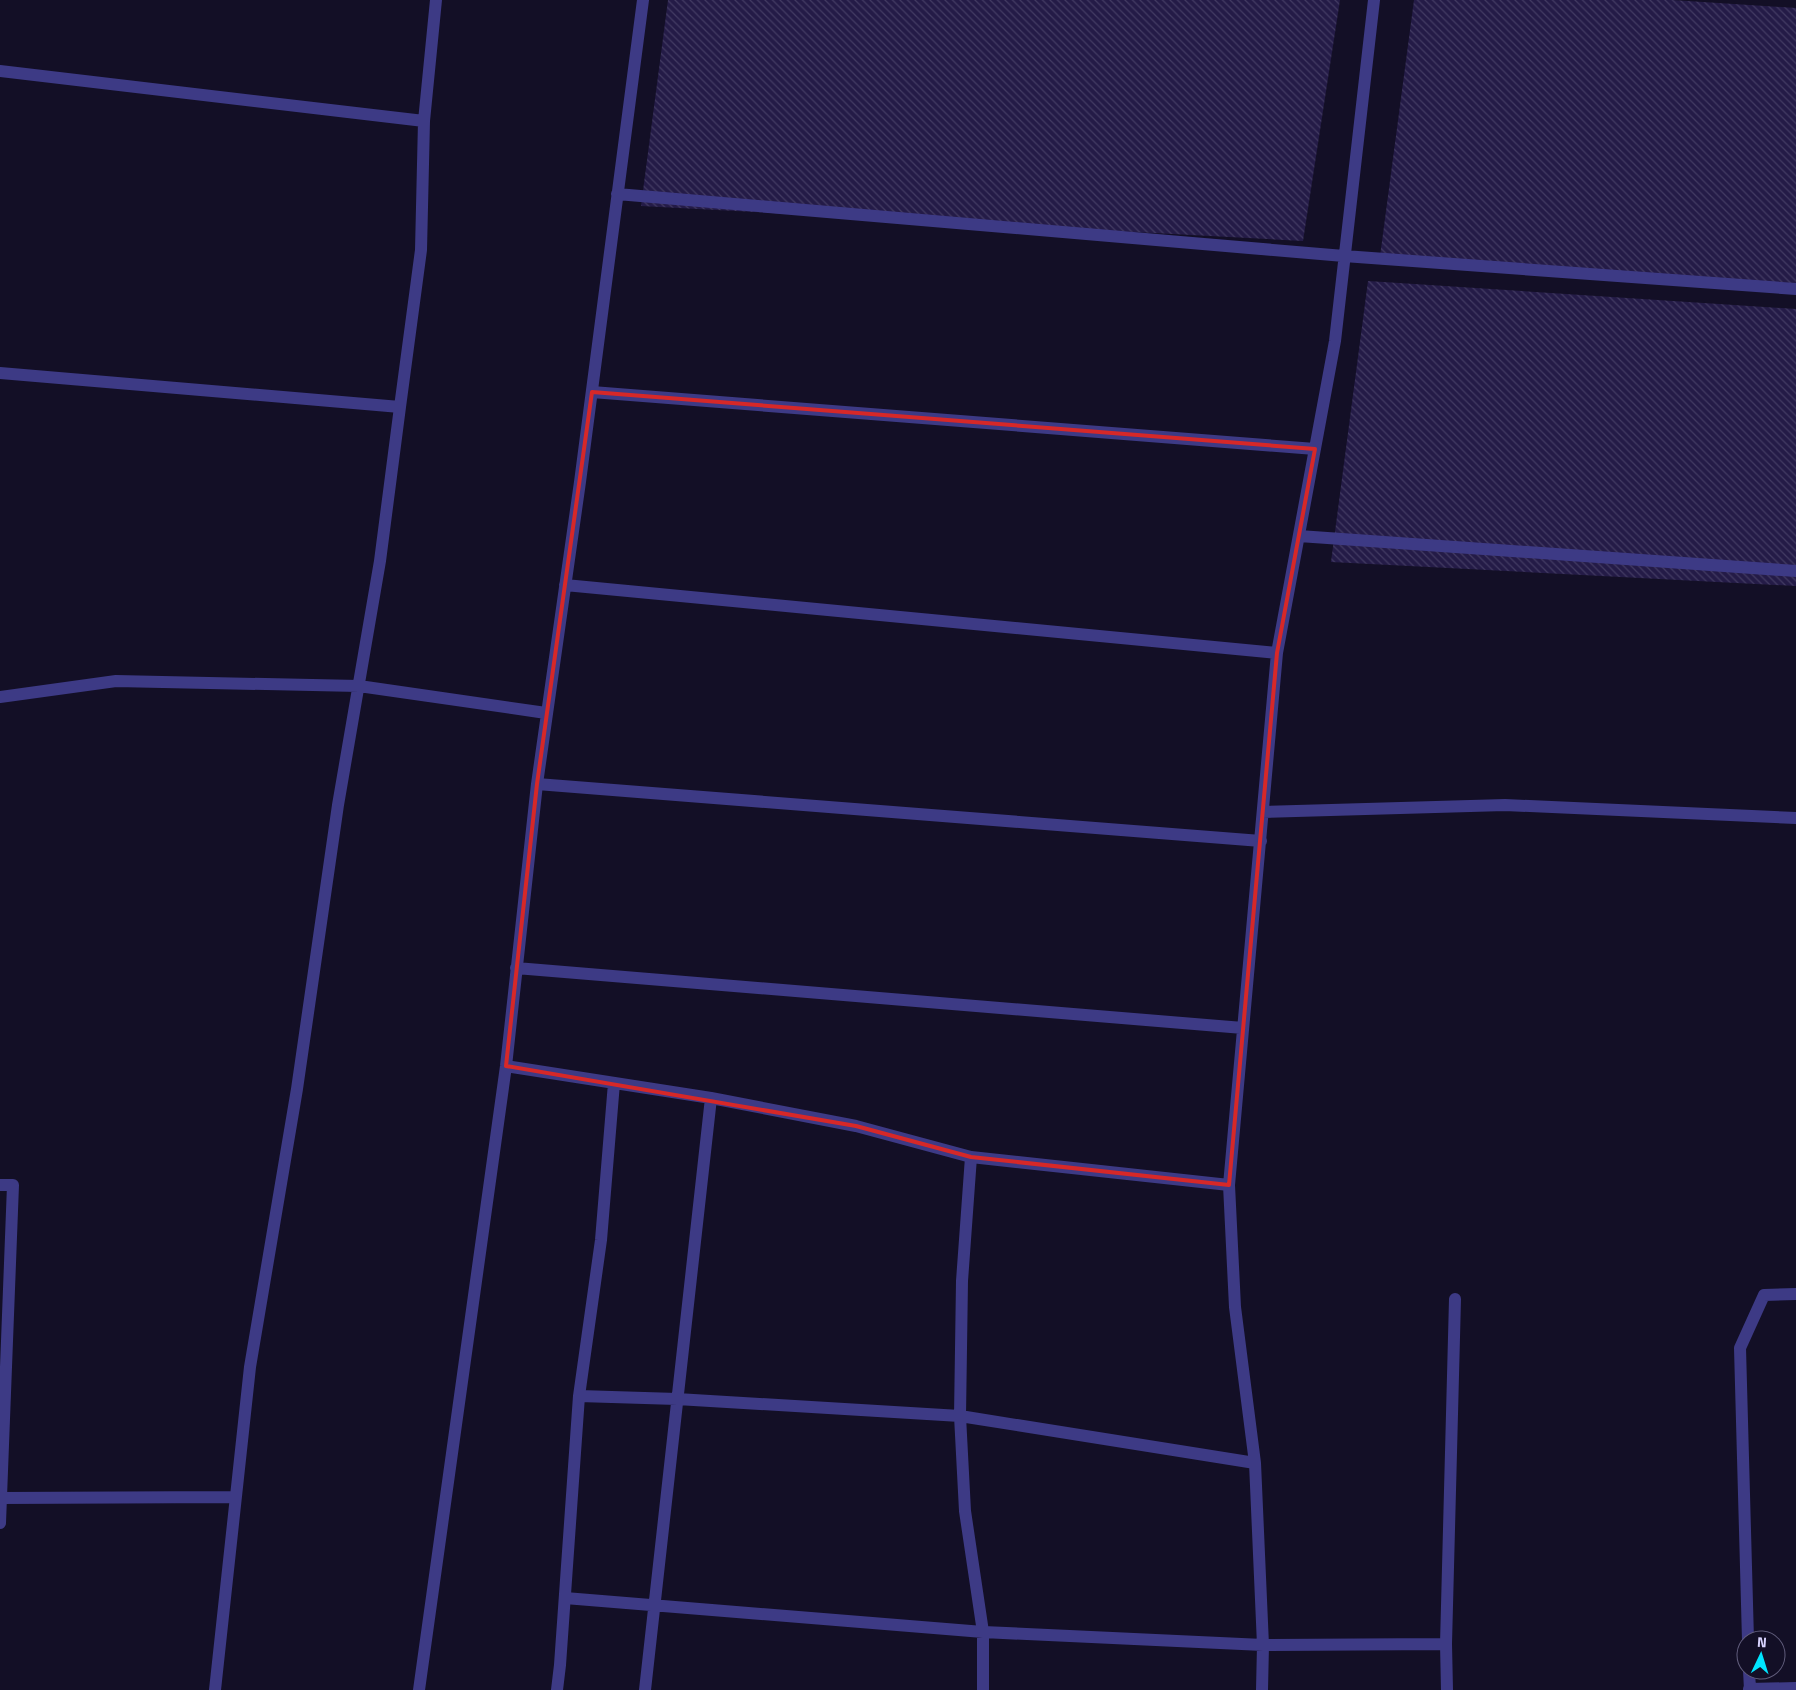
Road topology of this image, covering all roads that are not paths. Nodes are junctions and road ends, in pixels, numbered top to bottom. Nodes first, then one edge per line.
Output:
1 (436, 0) edge
2 (643, 0) edge
3 (1374, 0) edge
4 (0, 71) edge
5 (424, 121) junction
6 (617, 194) junction
7 (1344, 256) junction
8 (1796, 288) edge
9 (0, 373) edge
10 (592, 392) junction
11 (400, 407) junction
12 (1315, 449) junction
13 (1298, 536) junction
14 (1796, 571) edge
15 (565, 585) junction
16 (1277, 653) junction
17 (359, 686) junction
18 (0, 697) edge
19 (546, 713) junction
20 (537, 784) junction
21 (1263, 812) junction
22 (1796, 818) edge
23 (1260, 841) junction
24 (516, 968) junction
25 (1243, 1028) junction
26 (506, 1066) junction
27 (614, 1083) junction
28 (711, 1098) junction
29 (972, 1157) junction
30 (1229, 1185) junction
31 (0, 1186) edge
32 (1796, 1294) edge
33 (1455, 1299) dead end
34 (579, 1396) junction
35 (678, 1399) junction
36 (960, 1416) junction
37 (1254, 1463) junction
38 (235, 1497) junction
39 (0, 1498) edge
40 (0, 1523) edge
41 (565, 1598) junction
42 (655, 1604) junction
43 (1748, 1630) edge
44 (984, 1632) junction
45 (1446, 1644) junction
46 (1263, 1645) junction
47 (1796, 1688) edge
48 (215, 1690) edge
49 (419, 1690) edge
50 (556, 1690) edge
51 (645, 1690) edge
52 (983, 1690) edge
53 (1262, 1690) edge
54 (1447, 1690) edge
55 (1750, 1690) edge

1 - 5 street
2 - 6 street
3 - 7 street
4 - 5 street
5 - 11 street
6 - 7 street
6 - 10 street
7 - 8 street
7 - 12 street
9 - 11 street
10 - 12 street
10 - 15 street
11 - 17 street
12 - 13 street
13 - 14 street
13 - 16 street
15 - 16 street
15 - 19 street
16 - 21 street
17 - 18 street
17 - 19 street
17 - 38 street
19 - 20 street
20 - 23 street
20 - 24 street
21 - 22 street
21 - 23 street
23 - 25 street
24 - 25 street
24 - 26 street
25 - 30 street
26 - 27 street
26 - 49 street
27 - 28 street
27 - 34 street
28 - 29 street
28 - 35 street
29 - 30 street
29 - 36 street
30 - 37 street
31 - 39 street
32 - 43 street
33 - 45 street
34 - 35 street
34 - 41 street
35 - 36 street
35 - 42 street
36 - 37 street
36 - 44 street
37 - 46 street
38 - 39 street
38 - 48 street
39 - 40 street
41 - 42 street
41 - 50 street
42 - 44 street
42 - 51 street
44 - 46 street
44 - 52 street
45 - 46 street
45 - 54 street
46 - 53 street
47 - 55 street

